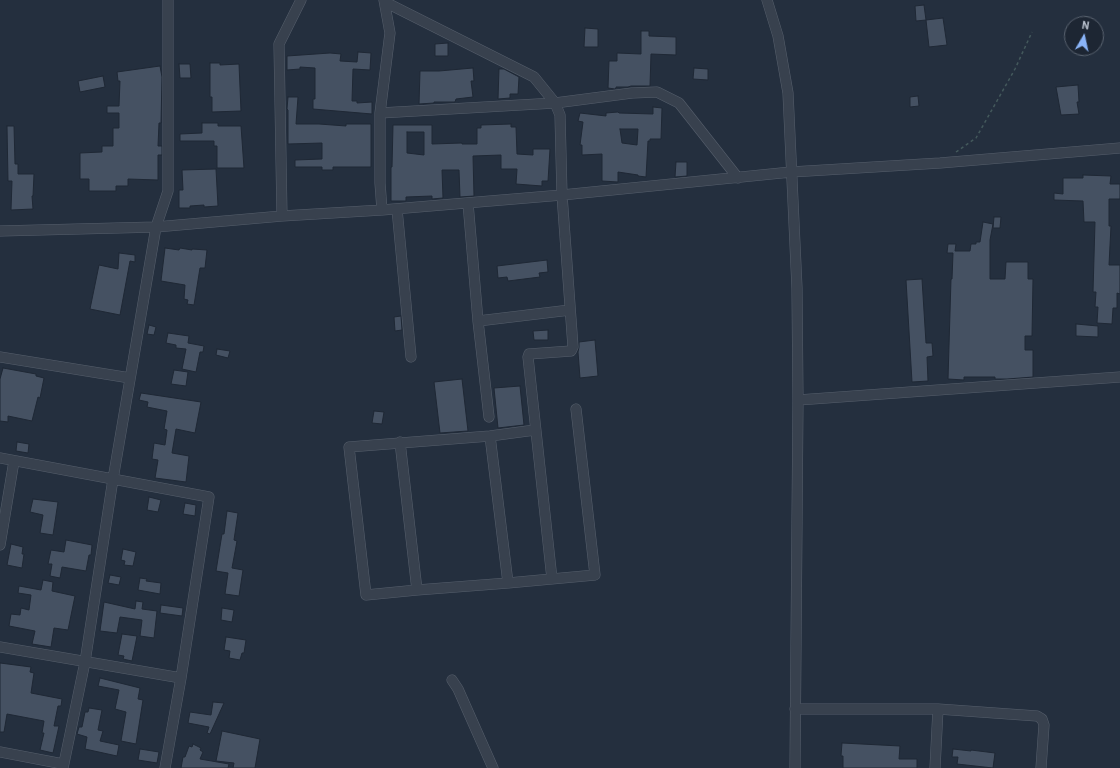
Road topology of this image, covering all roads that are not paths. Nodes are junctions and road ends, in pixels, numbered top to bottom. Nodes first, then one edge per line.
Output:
1 (168, 0) edge
2 (301, 0) edge
3 (767, 0) edge
4 (384, 1) edge
5 (555, 103) junction
6 (380, 113) junction
7 (1120, 148) edge
8 (791, 172) junction
9 (738, 178) junction
10 (562, 195) junction
11 (468, 203) junction
12 (397, 209) junction
13 (382, 210) junction
14 (282, 216) junction
15 (156, 227) junction
16 (0, 231) edge
17 (570, 310) junction
18 (478, 321) junction
19 (0, 356) edge
20 (411, 357) dead end
21 (130, 378) junction
22 (1120, 378) edge
23 (798, 400) junction
24 (576, 410) dead end
25 (489, 416) dead end
26 (535, 430) junction
27 (490, 436) junction
28 (400, 442) junction
29 (0, 458) edge
30 (14, 461) junction
31 (113, 479) junction
32 (0, 545) edge
33 (552, 578) junction
34 (508, 583) junction
35 (417, 590) junction
36 (0, 647) edge
37 (85, 662) junction
38 (181, 678) junction
39 (452, 680) dead end
40 (795, 708) junction
41 (938, 709) junction
42 (0, 752) edge
43 (63, 766) edge
44 (165, 768) edge
45 (493, 768) edge
46 (795, 768) edge
47 (935, 768) edge
48 (1041, 768) edge

1 - 15 street
2 - 14 street
3 - 8 street
4 - 5 street
4 - 6 street
5 - 6 street
5 - 9 street
5 - 10 street
6 - 13 street
7 - 8 street
8 - 9 street
8 - 23 street
9 - 10 street
10 - 11 street
10 - 17 street
11 - 12 street
11 - 18 street
12 - 13 street
12 - 20 street
13 - 14 street
14 - 15 street
15 - 16 street
15 - 21 street
17 - 18 street
17 - 26 street
18 - 25 street
19 - 21 street
21 - 31 street
22 - 23 street
23 - 40 street
24 - 33 street
26 - 27 street
26 - 33 street
27 - 28 street
27 - 34 street
28 - 35 street
28 - 35 street
29 - 30 street
30 - 31 street
30 - 32 street
31 - 37 street
31 - 38 street
33 - 34 street
34 - 35 street
36 - 37 street
37 - 38 street
37 - 43 street
38 - 44 street
39 - 45 street
40 - 41 street
40 - 46 street
41 - 47 street
41 - 48 street
42 - 43 street

